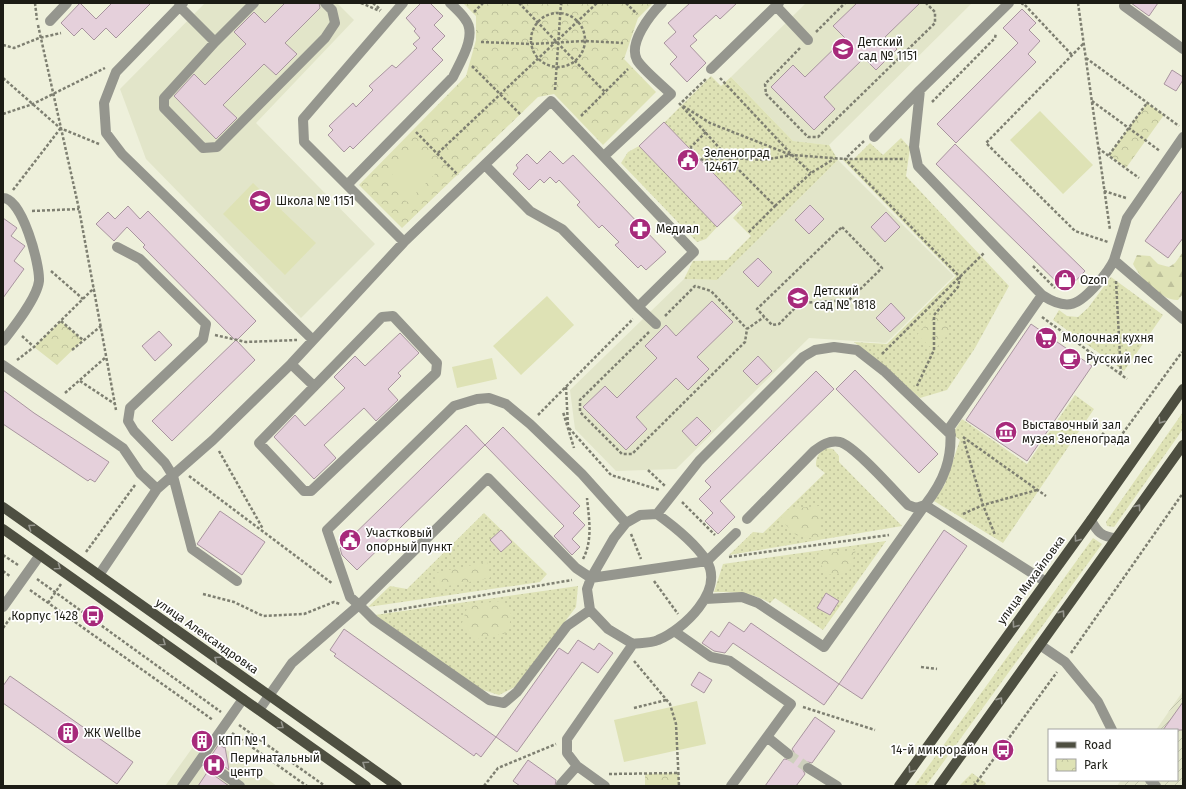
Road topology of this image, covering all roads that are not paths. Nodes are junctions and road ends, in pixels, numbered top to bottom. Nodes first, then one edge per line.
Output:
1 (67, 3) edge
2 (254, 3) edge
3 (325, 3) edge
4 (403, 3) edge
5 (450, 3) edge
6 (662, 3) edge
7 (777, 4) edge
8 (181, 5) edge
9 (1014, 6) edge
10 (1124, 6) dead end
11 (50, 21) dead end
12 (808, 40) road end
13 (215, 42) junction
14 (1183, 49) edge
15 (713, 70) road end
16 (920, 90) junction
17 (874, 137) road end
18 (1183, 137) edge
19 (604, 156) junction
20 (484, 165) junction
21 (348, 184) junction
22 (5, 198) edge
23 (404, 242) junction
24 (117, 247) dead end
25 (1114, 260) junction
26 (1042, 295) junction
27 (638, 307) junction
28 (1183, 319) edge
29 (656, 324) road end
30 (313, 340) junction
31 (3, 341) edge
32 (291, 364) junction
33 (5, 367) edge
34 (314, 386) junction
35 (1183, 389) edge
36 (951, 435) junction
37 (1183, 445) edge
38 (176, 473) junction
39 (157, 489) junction
40 (925, 505) junction
41 (3, 507) edge
42 (657, 514) junction
43 (747, 519) dead end
44 (1091, 520) junction
45 (626, 523) junction
46 (3, 529) edge
47 (736, 533) dead end
48 (1116, 538) junction
49 (40, 555) junction
50 (707, 561) junction
51 (99, 576) junction
52 (591, 578) junction
53 (237, 581) dead end
54 (1046, 582) junction
55 (705, 599) junction
56 (3, 607) edge
57 (356, 607) junction
58 (590, 610) junction
59 (674, 631) junction
60 (633, 644) junction
61 (1040, 645) junction
62 (269, 696) junction
63 (243, 699) junction
64 (259, 710) junction
65 (1112, 729) edge
66 (767, 737) junction
67 (788, 754) tunnel mouth
68 (202, 759) junction
69 (577, 766) junction
70 (808, 768) tunnel mouth
71 (561, 784) dead end
72 (182, 786) edge
73 (240, 786) edge
74 (366, 786) edge
75 (397, 786) edge
76 (605, 786) edge
77 (731, 786) edge
78 (837, 786) edge
79 (899, 786) edge
80 (939, 786) edge

1 - 11 street
2 - 13 street
3 - 13 street
4 - 21 street
5 - 21 street
6 - 19 street
7 - 12 street
7 - 15 street
8 - 13 street
8 - 30 street
9 - 16 street
10 - 14 street
16 - 17 street
16 - 26 street
18 - 25 street
19 - 20 street
19 - 27 street
20 - 23 street
20 - 27 street
21 - 23 street
22 - 31 street
23 - 30 street
24 - 38 street
25 - 26 street
25 - 28 street
26 - 36 street
27 - 29 street
30 - 32 street
32 - 34 street
32 - 38 street
33 - 39 street
34 - 34 street
35 -> 44 main road, улица Михайловка
36 - 40 street
36 - 42 street
48 -> 37 main road
38 - 39 street
38 - 53 street
39 - 51 street
40 - 43 street
40 - 54 street
40 - 55 street
51 -> 41 main road, улица Александровка
42 - 45 street
42 - 50 street
44 - 48 street
44 -> 54 main road, улица Михайловка
45 - 52 street
45 - 57 street
46 - 49 main road
47 - 50 street
61 -> 48 main road
49 - 56 street
49 -> 63 main road
50 - 52 street
50 - 55 street
62 -> 51 main road, улица Александровка
52 - 57 street
52 - 58 street
54 -> 79 main road, улица Михайловка
55 - 59 street
57 - 58 street
57 - 62 street
58 - 60 street
59 - 60 street
59 - 66 street
60 - 69 street
61 - 65 street
80 -> 61 main road
62 - 64 street
75 -> 62 main road, улица Александровка
63 - 64 main road
63 - 68 street
64 -> 74 main road
66 - 67 street
66 - 77 street
68 - 72 street
68 - 73 street
69 - 71 street
69 - 76 street
70 - 78 street

